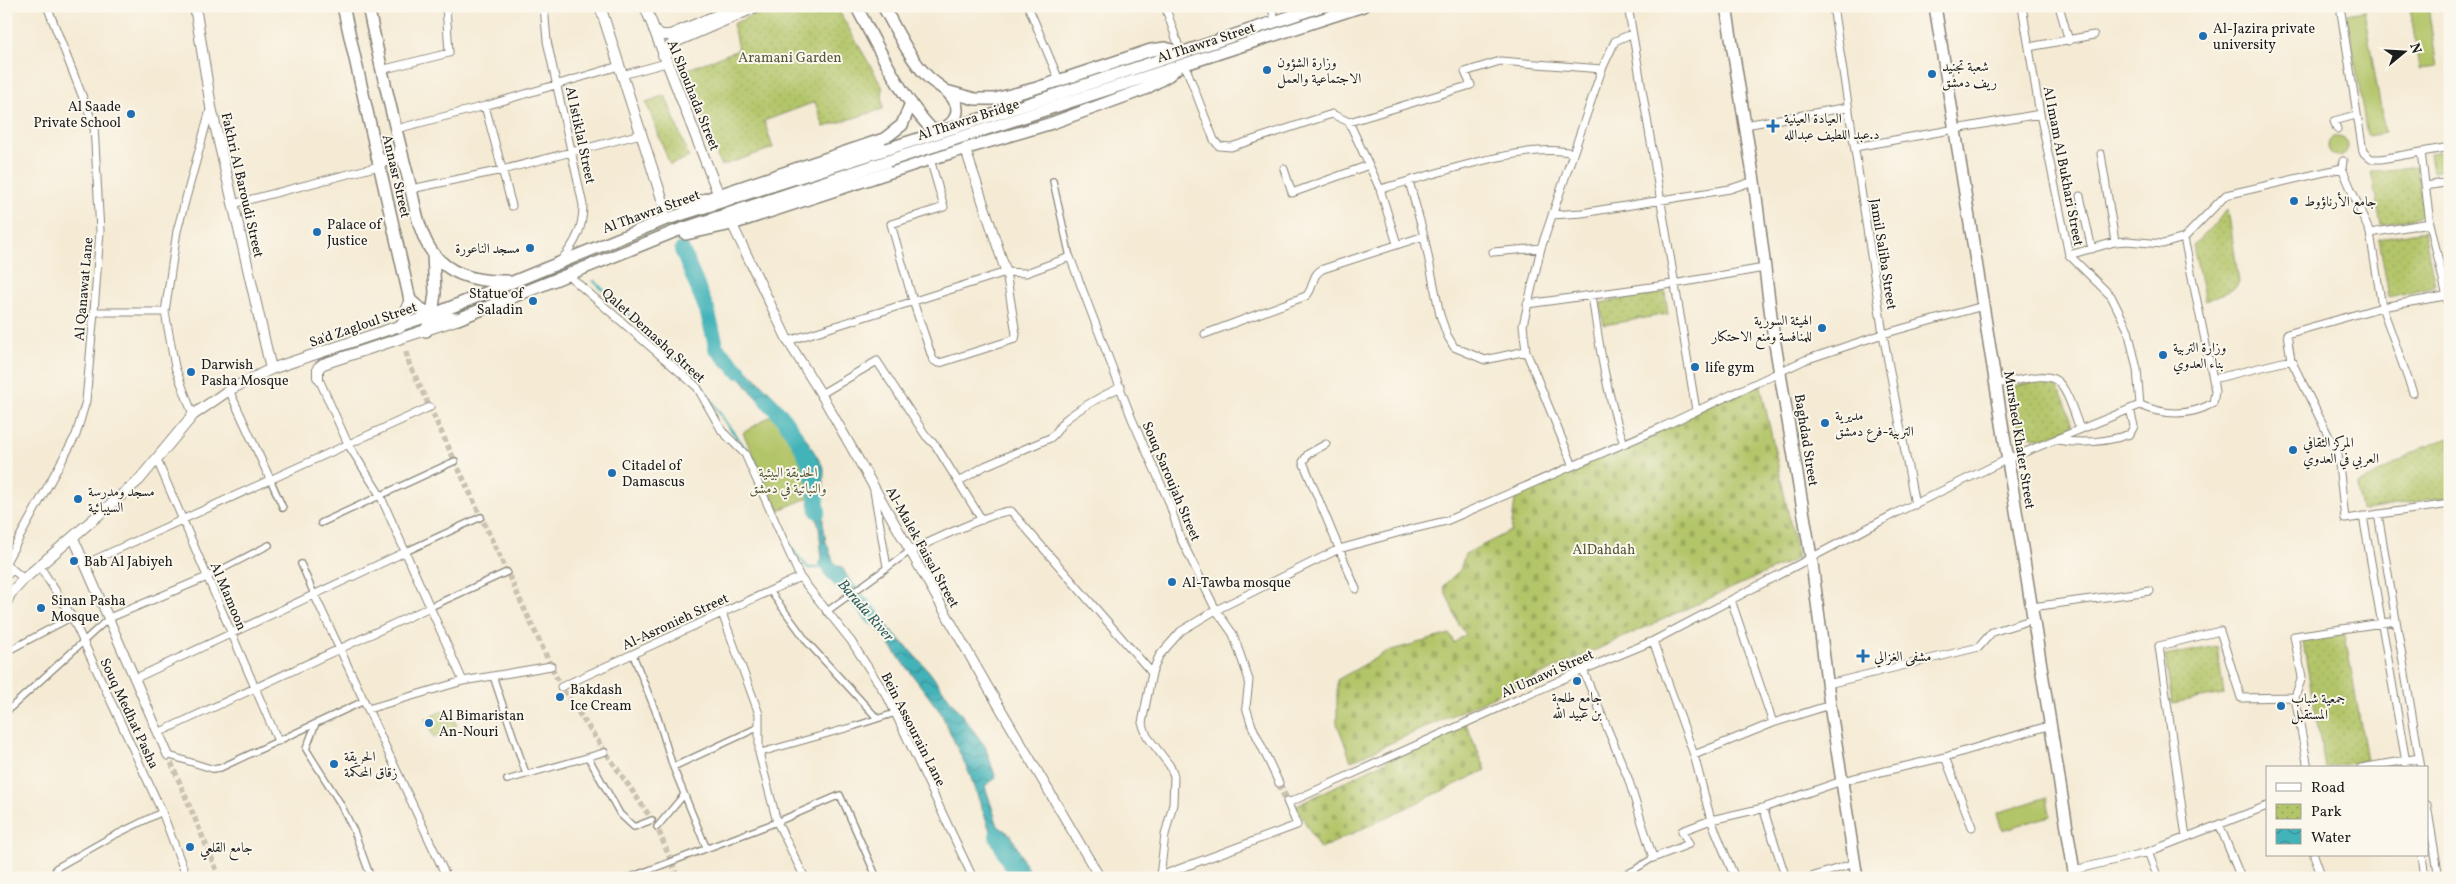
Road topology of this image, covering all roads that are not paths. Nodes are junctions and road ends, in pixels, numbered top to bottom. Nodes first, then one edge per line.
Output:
1 (47, 6) edge
2 (195, 6) edge
3 (343, 6) edge
4 (368, 6) edge
5 (446, 6) edge
6 (544, 6) edge
7 (600, 6) edge
8 (645, 6) edge
9 (758, 6) edge
10 (856, 6) edge
11 (882, 6) edge
12 (1028, 6) edge
13 (1164, 6) edge
14 (1271, 6) edge
15 (1322, 6) edge
16 (1363, 6) edge
17 (1628, 6) edge
18 (1726, 6) edge
19 (1832, 6) edge
20 (1935, 6) edge
21 (2022, 6) edge
22 (2059, 6) edge
23 (2340, 6) edge
24 (742, 8) edge
25 (1276, 22) junction
26 (654, 30) junction
27 (1632, 34) junction
28 (2094, 35) dead end
29 (2069, 42) junction
30 (2029, 47) junction
31 (1181, 53) junction
32 (664, 59) junction
33 (1181, 66) junction
34 (1602, 69) junction
35 (381, 70) junction
36 (620, 71) junction
37 (1059, 80) junction
38 (557, 83) junction
39 (1037, 88) junction
40 (946, 90) junction
41 (995, 99) junction
42 (1056, 100) junction
43 (911, 103) junction
44 (485, 106) junction
45 (1849, 106) junction
46 (211, 107) junction
47 (2040, 114) junction
48 (2356, 115) junction
49 (1349, 122) junction
50 (1052, 123) junction
51 (1745, 125) junction
52 (930, 128) junction
53 (1955, 128) junction
54 (396, 129) junction
55 (2337, 130) dead end
56 (641, 134) junction
57 (890, 136) junction
58 (1010, 136) junction
59 (1855, 147) junction
60 (2450, 147) edge
61 (965, 148) junction
62 (401, 149) junction
63 (572, 152) junction
64 (2421, 152) junction
65 (1572, 153) junction
66 (2101, 154) dead end
67 (930, 159) junction
68 (890, 160) junction
69 (378, 162) junction
70 (1369, 164) junction
71 (1284, 169) dead end
72 (502, 170) junction
73 (1053, 181) dead end
74 (1409, 181) junction
75 (1754, 181) junction
76 (2450, 182) edge
77 (2426, 186) junction
78 (411, 189) junction
79 (1380, 189) junction
80 (718, 193) junction
81 (2080, 196) dead end
82 (1661, 200) junction
83 (233, 204) junction
84 (512, 206) dead end
85 (1552, 215) junction
86 (669, 218) junction
87 (2430, 223) junction
88 (732, 224) junction
89 (676, 231) junction
90 (2370, 234) junction
91 (1424, 236) junction
92 (2184, 238) junction
93 (2115, 242) junction
94 (1397, 244) junction
95 (1542, 248) junction
96 (2092, 250) junction
97 (1492, 252) dead end
98 (433, 254) junction
99 (2069, 255) junction
100 (1070, 257) junction
101 (559, 263) junction
102 (1764, 268) junction
103 (1006, 272) junction
104 (2450, 273) edge
105 (568, 275) junction
106 (2441, 275) junction
107 (514, 281) junction
108 (1673, 284) junction
109 (435, 292) junction
110 (1592, 295) junction
111 (2445, 296) junction
112 (410, 300) junction
113 (913, 301) junction
114 (1527, 304) junction
115 (1983, 306) junction
116 (2382, 307) junction
117 (2450, 310) edge
118 (94, 312) junction
119 (165, 312) junction
120 (432, 315) junction
121 (458, 319) junction
122 (400, 327) junction
123 (426, 331) junction
124 (1205, 334) dead end
125 (1883, 334) junction
126 (788, 341) junction
127 (1526, 350) junction
128 (2291, 360) junction
129 (270, 370) junction
130 (1780, 370) junction
131 (318, 377) joint
132 (2213, 379) junction
133 (1996, 384) junction
134 (1121, 387) junction
135 (229, 390) junction
136 (2413, 393) dead end
137 (821, 394) junction
138 (2140, 405) junction
139 (430, 407) dead end
140 (1696, 410) junction
141 (2130, 410) junction
142 (193, 415) junction
143 (2080, 429) junction
144 (2056, 440) junction
145 (348, 444) junction
146 (1326, 444) dead end
147 (1624, 444) junction
148 (2008, 459) junction
149 (157, 460) junction
150 (455, 461) dead end
151 (1573, 466) junction
152 (270, 479) junction
153 (958, 482) junction
154 (873, 486) junction
155 (380, 495) junction
156 (2450, 504) edge
157 (1915, 505) junction
158 (282, 508) dead end
159 (2378, 514) junction
160 (2363, 516) junction
161 (482, 517) dead end
162 (182, 520) junction
163 (982, 520) junction
164 (321, 523) dead end
165 (74, 537) junction
166 (269, 545) dead end
167 (1339, 549) junction
168 (910, 551) junction
169 (405, 552) junction
170 (1811, 557) junction
171 (6, 563) edge
172 (85, 564) junction
173 (301, 564) dead end
174 (39, 565) junction
175 (887, 567) junction
176 (13, 570) junction
177 (507, 572) dead end
178 (6, 576) edge
179 (207, 577) junction
180 (800, 577) junction
181 (24, 579) junction
182 (1356, 589) dead end
183 (770, 591) junction
184 (2150, 591) dead end
185 (314, 594) junction
186 (8, 595) edge
187 (1731, 600) junction
188 (430, 607) junction
189 (1216, 610) junction
190 (826, 612) junction
191 (2033, 613) junction
192 (722, 614) junction
193 (72, 617) junction
194 (109, 618) junction
195 (2396, 621) junction
196 (2382, 623) junction
197 (231, 633) junction
198 (83, 640) junction
199 (1653, 641) junction
200 (340, 649) junction
201 (6, 652) edge
202 (633, 654) junction
203 (551, 666) dead end
204 (1583, 670) junction
205 (1152, 673) junction
206 (493, 676) junction
207 (134, 679) junction
208 (463, 681) junction
209 (1828, 684) junction
210 (561, 687) dead end
211 (255, 688) junction
212 (2296, 697) junction
213 (364, 701) junction
214 (1830, 705) junction
215 (368, 709) junction
216 (6, 712) edge
217 (895, 713) junction
218 (877, 718) junction
219 (316, 723) junction
220 (1773, 723) junction
221 (2051, 725) junction
222 (759, 727) junction
223 (158, 733) junction
224 (278, 741) junction
225 (606, 752) dead end
226 (759, 753) junction
227 (168, 755) joint
228 (1694, 755) junction
229 (588, 757) junction
230 (1945, 757) junction
231 (2419, 758) junction
232 (2406, 764) edge
233 (2308, 766) edge
234 (2384, 766) edge
235 (2421, 766) edge
236 (672, 767) junction
237 (526, 774) junction
238 (507, 780) dead end
239 (1842, 781) junction
240 (1280, 783) tunnel mouth
241 (684, 796) junction
242 (2266, 806) edge
243 (1763, 808) junction
244 (162, 812) junction
245 (652, 820) dead end
246 (1711, 820) junction
247 (777, 822) junction
248 (2220, 824) junction
249 (657, 827) dead end
250 (1972, 827) dead end
251 (2429, 829) edge
252 (2186, 837) junction
253 (706, 848) junction
254 (2148, 852) junction
255 (2314, 856) edge
256 (2422, 856) edge
257 (1653, 858) junction
258 (1855, 863) junction
259 (2075, 874) edge
260 (1632, 875) edge
261 (1159, 877) edge
262 (55, 878) edge
263 (187, 878) edge
264 (371, 878) edge
265 (447, 878) edge
266 (628, 878) edge
267 (806, 878) edge
268 (877, 878) edge
269 (973, 878) edge
270 (1100, 878) edge
271 (1616, 878) edge
272 (1735, 878) edge
273 (1786, 878) edge
274 (1808, 878) edge
275 (1858, 878) edge
276 (2158, 878) edge
277 (2241, 878) edge
278 (2322, 878) edge
279 (2425, 878) edge
280 (2439, 878) edge

1 - 118 street, Al Qanawat Lane
2 - 46 main road, Fakhri Al Baroudi Street
3 - 69 main road, Annasr Street
4 - 35 main road, Annasr Street
5 - 35 street
6 - 38 street, Al Istiklal Street
7 - 36 main road
8 - 26 main road, Al Shouhada Street
9 - 24 main road
10 - 43 main road
11 - 40 main road
12 - 37 street
13 - 31 street
14 - 25 street
15 - 25 main road, Al Thawra Street
16 - 33 main road, Al Thawra Street
17 - 27 street
18 - 51 main road, Baghdad Street
19 - 45 street, Jamil Saliba Street
20 - 53 main road, Murshed Khater Street
21 - 30 street, Al Imam Al Bukhari Street
22 - 29 street
23 - 48 street
24 - 26 main road
24 - 32 main road
25 - 31 main road, Al Thawra Street
26 - 32 main road, Al Shouhada Street
27 - 34 street
27 - 82 street
28 - 29 street
29 - 30 street
30 - 47 street, Al Imam Al Bukhari Street
31 - 37 main road
31 - 42 main road, Al Thawra Street
32 - 36 street
32 - 80 main road, Al Shouhada Street
33 - 42 main road, Al Thawra Street
33 - 49 street
33 - 50 main road
34 - 49 street
34 - 65 street
35 - 54 main road, Annasr Street
36 - 38 street
36 - 56 main road
37 - 39 main road
38 - 44 street
38 - 63 street, Al Istiklal Street
39 - 41 main road
39 - 50 main road
40 - 41 main road
40 - 52 main road
41 - 58 main road
42 - 68 main road, Al Thawra Bridge, bridge
43 - 52 main road
43 - 57 main road
44 - 54 street
44 - 72 street
45 - 51 street
45 - 59 street, Jamil Saliba Street
46 - 83 main road, Fakhri Al Baroudi Street
46 - 119 street
47 - 53 street
47 - 99 street, Al Imam Al Bukhari Street
48 - 55 street
48 - 64 street
49 - 70 street
50 - 58 main road
51 - 75 main road, Baghdad Street
52 - 61 main road
53 - 59 street
53 - 115 main road, Murshed Khater Street
54 - 62 main road, Annasr Street
56 - 63 street
56 - 86 main road
57 - 68 main road
57 - 80 main road
58 - 61 main road
59 - 125 street, Jamil Saliba Street
60 - 64 street
61 - 67 main road
61 - 103 street
62 - 69 main road
62 - 78 main road, Annasr Street
63 - 72 street
63 - 101 street, Al Istiklal Street
64 - 77 street
65 - 74 street
65 - 85 street
66 - 93 street
67 - 68 main road
67 - 113 street
68 - 86 main road, Al Thawra Street
68 - 88 main road
68 - 89 main road, Al Thawra Street
69 - 83 street
69 - 112 main road, Annasr Street
70 - 71 street
70 - 79 street
72 - 78 street
72 - 84 street
73 - 100 street, Souq Saroujah Street
74 - 79 street
74 - 91 street
75 - 82 street
75 - 102 main road, Baghdad Street
76 - 77 street
77 - 87 street
78 - 98 main road, Annasr Street
79 - 94 street
80 - 86 main road
81 - 96 street
82 - 85 street
82 - 108 street
83 - 129 main road, Fakhri Al Baroudi Street
85 - 95 street
86 - 101 main road, Al Thawra Street
87 - 90 street
87 - 106 street
88 - 89 main road
88 - 126 street, Al-Malek Faisal Street
89 - 105 main road, Al Thawra Street
90 - 92 street
90 - 116 street
91 - 94 street
91 - 127 street
92 - 93 street
92 - 132 street
93 - 96 street
94 - 124 street
95 - 97 street
95 - 114 street
96 - 99 street
98 - 107 main road, Annasr Street
98 - 109 main road
99 - 138 street, Al Imam Al Bukhari Street
100 - 103 street
100 - 134 street, Souq Saroujah Street
101 - 107 main road, Al Thawra Street
102 - 108 street
102 - 130 main road, Baghdad Street
103 - 113 street
103 - 113 street
104 - 106 street
105 - 121 main road, Al Thawra Street
105 - 180 street, Qalet Demashq Street
106 - 111 street
107 - 120 main road, Al Thawra Street
108 - 110 street
108 - 140 street
109 - 112 main road
109 - 120 main road
110 - 114 street
110 - 147 street
111 - 116 street
111 - 117 street
112 - 120 main road
112 - 122 main road
113 - 126 street
114 - 127 street
115 - 125 street
115 - 133 main road, Murshed Khater Street
116 - 128 street
116 - 136 street
118 - 119 street
118 - 171 street, Al Qanawat Lane
119 - 142 street
120 - 121 main road
120 - 122 main road, Sa'd Zagloul Street
120 - 123 main road
121 - 123 main road
122 - 129 main road, Sa'd Zagloul Street
123 - 131 main road
125 - 130 street
125 - 157 street, Jamil Saliba Street
126 - 137 street, Al-Malek Faisal Street
127 - 151 street
128 - 132 street
128 - 160 street
129 - 135 main road, Sa'd Zagloul Street
130 - 140 street
130 - 170 main road, Baghdad Street
131 - 145 street
132 - 138 street
133 - 143 street
133 - 148 main road, Murshed Khater Street
134 - 153 street
134 - 189 street, Souq Saroujah Street
135 - 142 main road, Sa'd Zagloul Street
135 - 152 street
137 - 153 street
137 - 154 street, Al-Malek Faisal Street
138 - 141 street
139 - 145 street
140 - 147 street
141 - 143 street
141 - 144 street
142 - 149 main road, Sa'd Zagloul Street
143 - 144 street
144 - 148 street
145 - 152 street
145 - 155 street
146 - 167 street
147 - 151 street
148 - 157 street, Al Umawi Street
148 - 191 main road, Murshed Khater Street
149 - 162 street, Al Mamoon
149 - 165 main road, Sa'd Zagloul Street
150 - 155 street
151 - 167 street
152 - 158 street
152 - 162 street
153 - 163 street
154 - 168 street, Al-Malek Faisal Street
154 - 175 street
155 - 164 street
155 - 169 street
156 - 159 street
157 - 170 street, Al Umawi Street
159 - 160 street
159 - 195 street
160 - 196 street
161 - 169 street
162 - 172 street
162 - 179 street, Al Mamoon
163 - 168 street
163 - 205 street
165 - 172 street
165 - 174 main road, Sa'd Zagloul Street
166 - 179 street
167 - 182 street
167 - 189 street
168 - 175 street
168 - 270 street, Al-Malek Faisal Street
169 - 185 street
169 - 188 street
170 - 187 street, Al Umawi Street
170 - 209 main road, Baghdad Street
171 - 176 street
172 - 194 street
173 - 185 street
174 - 181 main road, Sa'd Zagloul Street
174 - 193 street, Souq Medhat Pasha
175 - 190 street
176 - 178 street
176 - 181 street
177 - 188 street
179 - 194 street
179 - 197 street, Al Mamoon
180 - 183 street, Al-Asronieh Street
180 - 190 street, Bein Assourain Lane
181 - 186 main road, Sa'd Zagloul Street
183 - 192 street, Al-Asronieh Street
183 - 218 street
184 - 191 street
185 - 197 street
185 - 200 street
187 - 199 street, Al Umawi Street
187 - 220 street
188 - 200 street
188 - 208 street
189 - 205 street
189 - 240 street, Souq Saroujah Street
190 - 217 street, Bein Assourain Lane
191 - 209 street
191 - 221 main road, Murshed Khater Street
192 - 202 street, Al-Asronieh Street
192 - 222 street
193 - 198 street, Souq Medhat Pasha
193 - 201 street
194 - 198 street
194 - 207 street
195 - 196 street
195 - 231 street
196 - 212 street
196 - 232 street
197 - 207 street
197 - 211 street, Al Mamoon
198 - 216 street
198 - 244 street, Souq Medhat Pasha
199 - 204 street, Al Umawi Street
199 - 228 street
200 - 211 street
200 - 213 street
202 - 210 street, Al-Asronieh Street
202 - 236 street
203 - 206 street
204 - 257 street
204 - 261 street, Al Umawi Street
205 - 261 street
206 - 208 street
206 - 237 street
207 - 223 street
208 - 215 street
209 - 214 main road, Baghdad Street
211 - 223 street
211 - 224 street, Al Mamoon
212 - 233 street
212 - 252 street
213 - 215 street
213 - 219 street
214 - 220 street
214 - 239 main road, Baghdad Street
215 - 265 street
217 - 218 street
217 - 269 street, Bein Assourain Lane
218 - 226 street
219 - 224 street
219 - 264 street
220 - 228 street
221 - 230 street
221 - 259 main road, Murshed Khater Street
222 - 226 street
222 - 236 street
223 - 227 street
224 - 227 street
225 - 229 street
226 - 247 street
228 - 246 street
229 - 237 street
229 - 245 street
230 - 239 street
230 - 250 street
231 - 232 street
231 - 235 street
232 - 234 street
236 - 241 street
237 - 238 street
239 - 243 street
239 - 258 main road, Baghdad Street
241 - 249 street
241 - 253 street
242 - 248 street
243 - 246 street
243 - 273 street
244 - 262 street
244 - 263 street, Souq Medhat Pasha
246 - 257 street
246 - 272 street
247 - 253 street
247 - 267 street
247 - 268 street
248 - 252 street
248 - 277 street
251 - 280 street
252 - 254 street
253 - 266 street
254 - 259 street
254 - 276 street
255 - 278 street
256 - 279 street
257 - 260 street
258 - 274 street
258 - 275 main road, Baghdad Street
260 - 271 street

